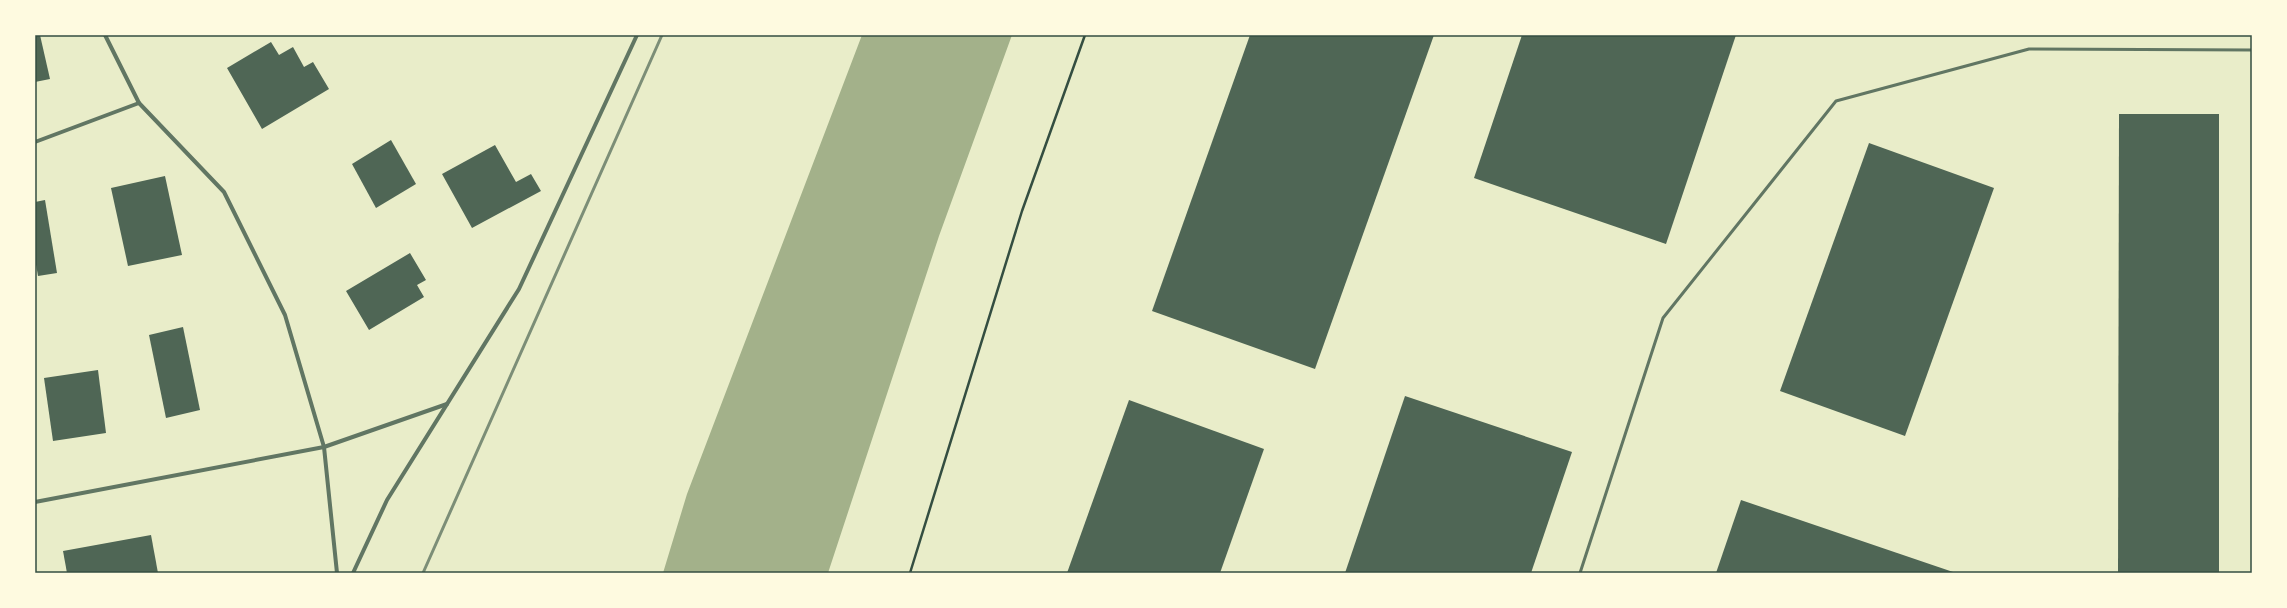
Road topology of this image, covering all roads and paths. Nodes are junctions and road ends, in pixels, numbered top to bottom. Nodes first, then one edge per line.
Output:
1 (105, 35) edge
2 (637, 35) edge
3 (1085, 35) edge
4 (2252, 50) edge
5 (139, 104) junction
6 (35, 142) edge
7 (447, 404) junction
8 (324, 447) junction
9 (35, 502) edge
10 (337, 573) edge
11 (353, 573) edge
12 (910, 573) edge
13 (1580, 573) edge

1 - 5 street
2 - 7 street
3 - 12 path
4 - 13 lane
5 - 6 street
5 - 8 street
7 - 8 street
7 - 11 street
8 - 9 street
8 - 10 street

